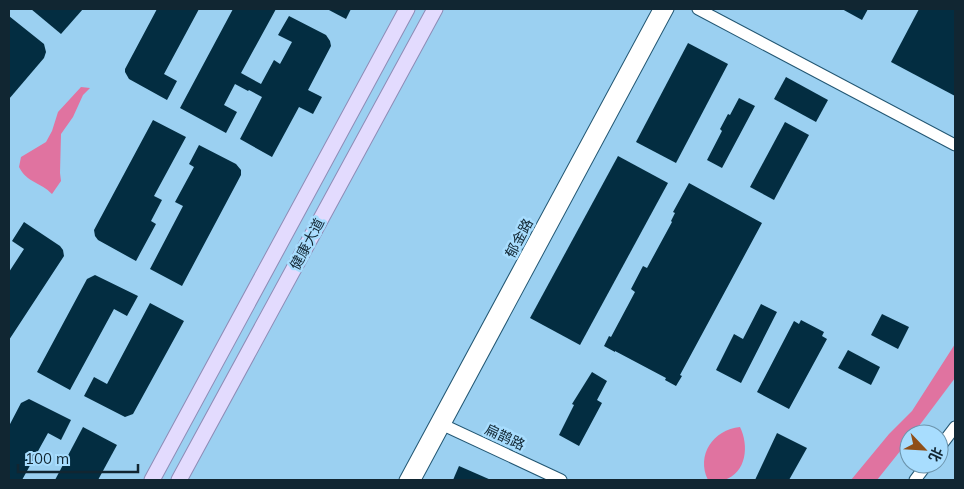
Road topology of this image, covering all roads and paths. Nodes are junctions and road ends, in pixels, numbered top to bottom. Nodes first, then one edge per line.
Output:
1 (407, 9) edge
2 (435, 9) edge
3 (659, 9) edge
4 (668, 9) edge
5 (698, 9) edge
6 (955, 144) edge
7 (441, 424) junction
8 (152, 480) edge
9 (179, 480) edge
10 (405, 480) edge
11 (415, 480) edge
12 (561, 480) edge

1 - 8 main road, 健康大道
2 - 9 main road, 健康大道
3 - 7 street, 郁金路
4 - 7 street, 郁金路
5 - 6 street
7 - 10 street, 郁金路
7 - 11 street, 郁金路
7 - 12 street, 扁鹊路

